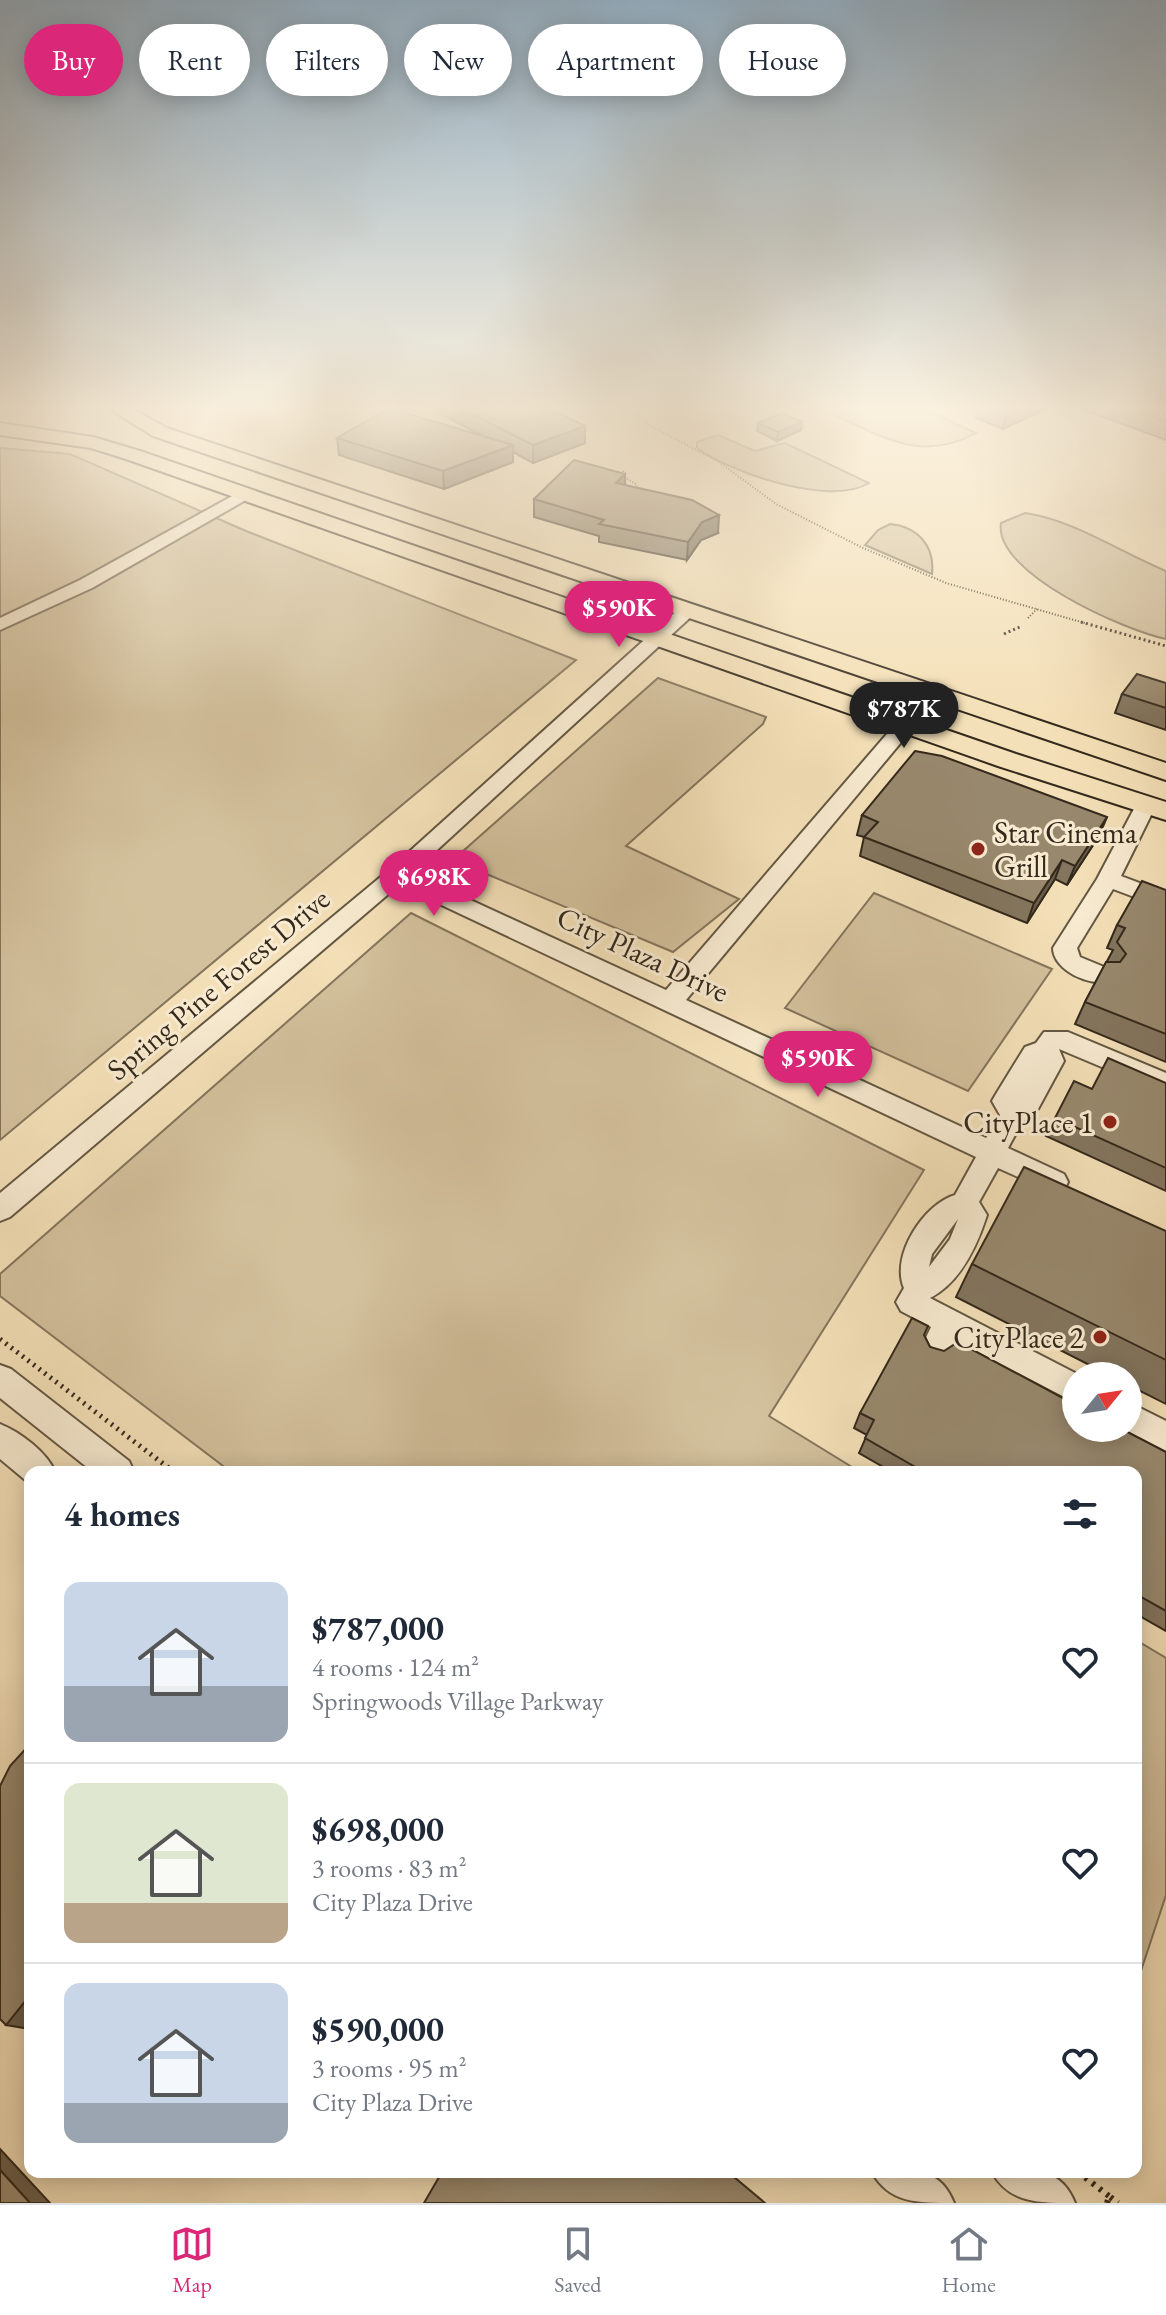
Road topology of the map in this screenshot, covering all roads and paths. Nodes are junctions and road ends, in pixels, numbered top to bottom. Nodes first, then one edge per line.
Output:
1 (215, 511) edge
2 (293, 511) edge
3 (371, 511) edge
4 (788, 511) edge
5 (1037, 609) junction
6 (1028, 618) dead end
7 (673, 624) junction
8 (0, 625) edge
9 (1022, 626) dead end
10 (1004, 634) dead end
11 (1166, 646) edge
12 (906, 724) junction
13 (1166, 772) edge
14 (1156, 808) edge
15 (397, 875) junction
16 (1108, 879) junction
17 (1166, 901) edge
18 (1101, 975) edge
19 (670, 1002) junction
20 (1166, 1084) edge
21 (992, 1153) junction
22 (1079, 1194) edge
23 (0, 1209) edge
24 (949, 1322) junction
25 (0, 1339) edge
26 (935, 1350) edge
27 (0, 1379) edge
28 (1062, 1382) edge
29 (1142, 1424) edge
30 (1166, 1437) edge
31 (0, 1439) edge
32 (32, 1466) edge
33 (110, 1466) edge
34 (166, 1466) edge
35 (901, 2178) edge
36 (1022, 2178) edge
37 (1084, 2178) edge
38 (1108, 2200) edge
39 (932, 2203) edge
40 (1053, 2203) edge
41 (1118, 2203) edge

1 - 8 street
2 - 7 main road
3 - 7 main road
4 - 5 path
5 - 6 path
5 - 11 path
7 - 12 main road
7 - 13 main road
7 - 15 street, Spring Pine Forest Drive
9 - 10 path
12 - 14 main road
12 - 19 street
14 - 16 street
15 - 19 street, City Plaza Drive
15 - 23 street, Spring Pine Forest Drive
16 - 17 street
16 - 18 street
19 - 21 street, City Plaza Drive
20 - 21 street
21 - 22 street, City Plaza Drive
21 - 24 street
24 - 26 street
24 - 28 street
25 - 34 path
27 - 33 street
29 - 30 street
31 - 32 street
35 - 39 street
36 - 40 street
37 - 38 path
38 - 41 path

